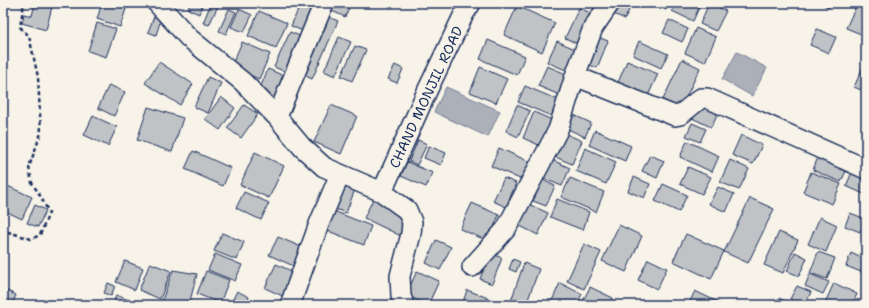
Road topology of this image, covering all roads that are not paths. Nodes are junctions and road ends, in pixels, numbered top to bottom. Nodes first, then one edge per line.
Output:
1 (157, 3) edge
2 (324, 3) edge
3 (471, 3) edge
4 (610, 3) edge
5 (575, 76) junction
6 (277, 117) junction
7 (866, 169) edge
8 (340, 174) junction
9 (382, 192) junction
10 (472, 267) dead end
11 (290, 305) edge
12 (404, 305) edge

1 - 6 street
2 - 6 street
3 - 9 street, CHAND MONJIL ROAD
4 - 5 street
5 - 7 street
5 - 10 street
6 - 8 street
8 - 9 street
8 - 11 street
9 - 12 street

